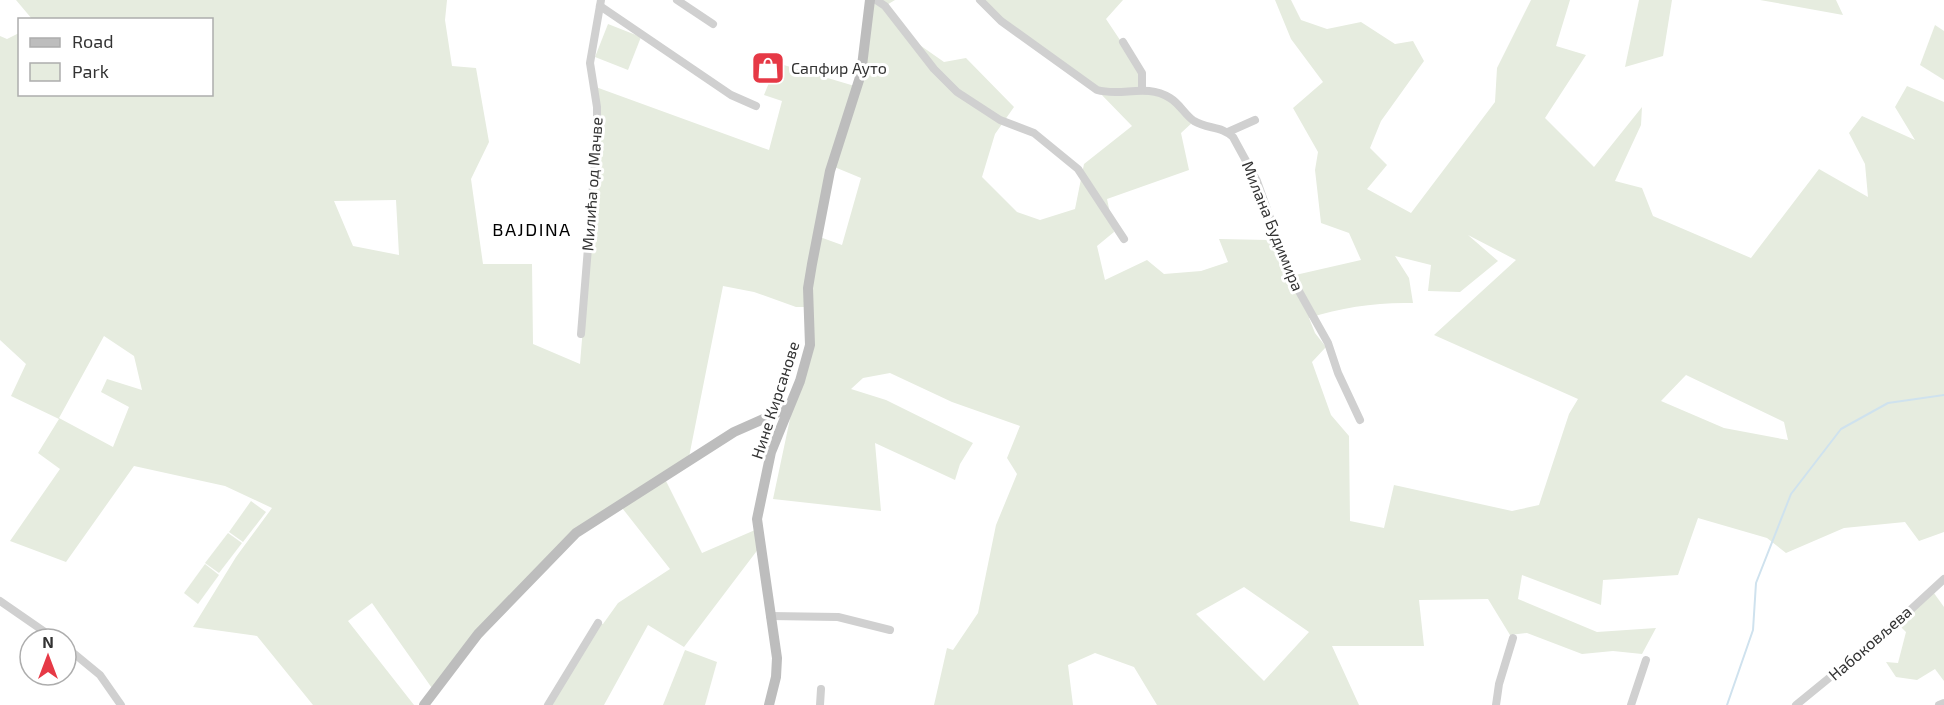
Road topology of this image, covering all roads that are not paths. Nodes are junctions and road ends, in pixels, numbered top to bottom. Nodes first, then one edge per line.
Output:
1 (677, 0) edge
2 (870, 0) edge
3 (876, 0) edge
4 (980, 0) edge
5 (601, 3) edge
6 (713, 24) dead end
7 (1124, 42) dead end
8 (1142, 89) junction
9 (756, 106) dead end
10 (1255, 120) dead end
11 (1228, 132) junction
12 (1124, 239) dead end
13 (581, 333) dead end
14 (793, 399) junction
15 (1360, 420) dead end
16 (1944, 579) edge
17 (0, 601) edge
18 (770, 616) junction
19 (598, 623) dead end
20 (38, 627) edge
21 (890, 630) dead end
22 (1513, 638) dead end
23 (78, 658) edge
24 (1646, 660) dead end
25 (821, 689) dead end
26 (1944, 703) edge
27 (121, 705) edge
28 (424, 705) edge
29 (548, 705) edge
30 (769, 705) edge
31 (820, 705) edge
32 (1496, 705) edge
33 (1630, 705) edge
34 (1796, 705) edge
35 (1939, 705) edge

1 - 6 street
2 - 14 street, Нине Кирсанове
3 - 12 street
4 - 8 street
5 - 9 street
5 - 13 street, Милића од Мачве
7 - 8 street
8 - 11 street
10 - 11 street
11 - 15 street, Милана Будимира
14 - 18 street, Нине Кирсанове
14 - 28 street
16 - 34 street, Набоковљева
17 - 20 street
18 - 21 street
18 - 30 street, Нине Кирсанове
19 - 29 street
22 - 32 street
23 - 27 street
24 - 33 street
25 - 31 street
26 - 35 street

